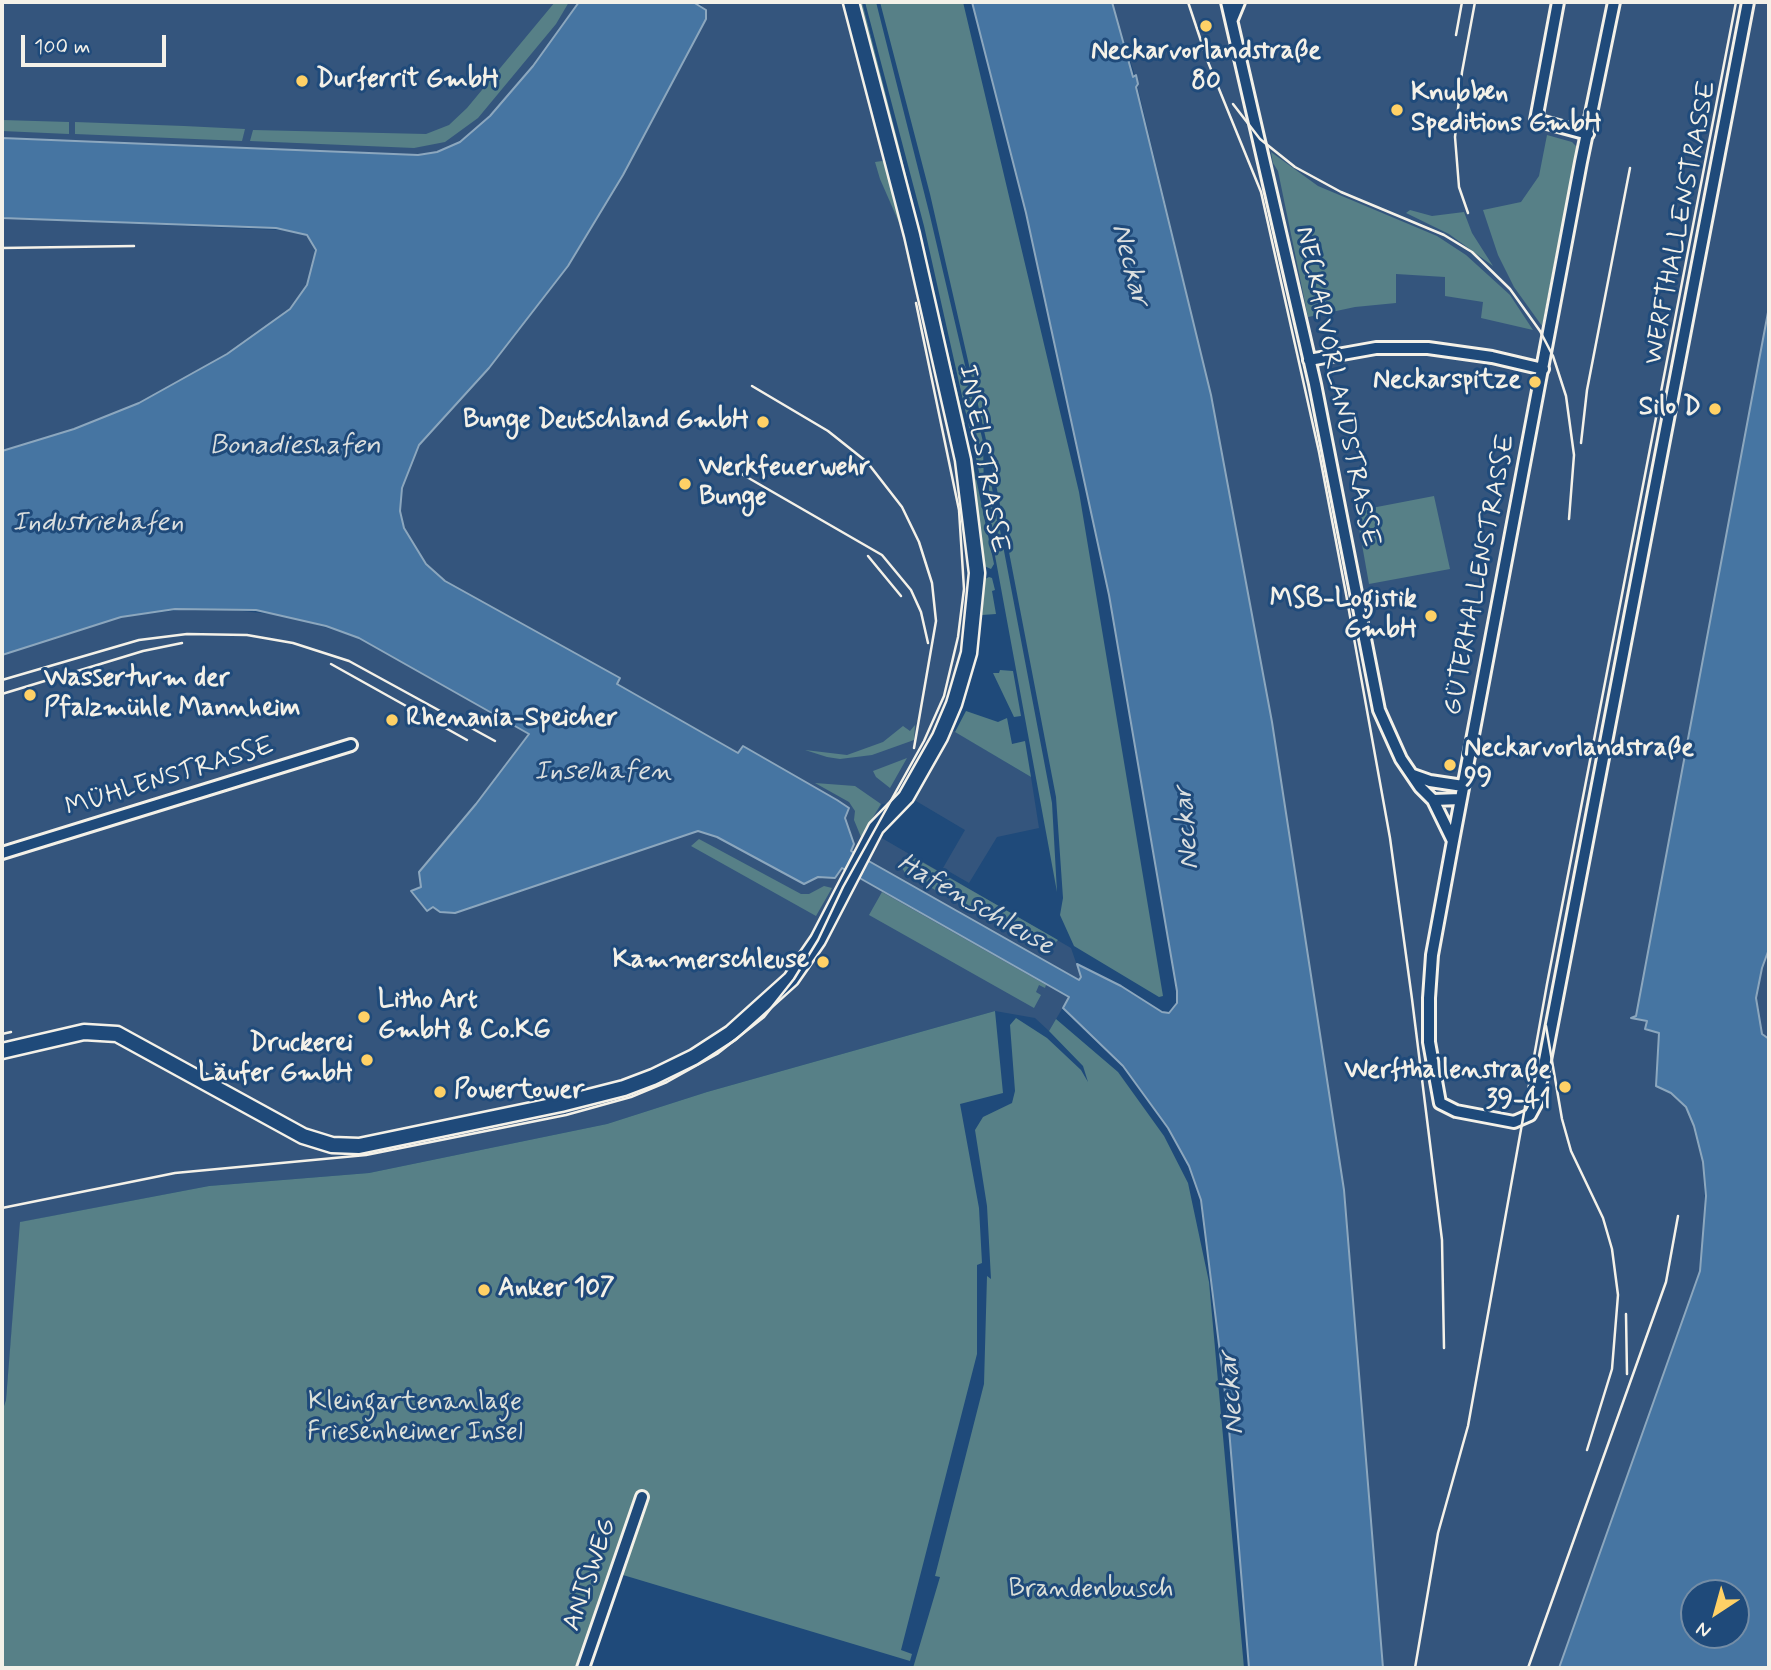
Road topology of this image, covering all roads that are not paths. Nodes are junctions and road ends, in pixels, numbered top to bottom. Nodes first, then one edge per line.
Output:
1 (851, 2) edge
2 (1227, 2) edge
3 (1239, 2) edge
4 (1558, 2) edge
5 (1614, 2) edge
6 (1748, 2) edge
7 (1232, 19) junction
8 (1588, 134) junction
9 (1309, 360) junction
10 (1543, 369) junction
11 (351, 746) dead end
12 (1413, 775) junction
13 (1463, 786) junction
14 (1461, 799) junction
15 (1433, 800) junction
16 (1453, 841) junction
17 (2, 853) edge
18 (2, 1051) edge
19 (1532, 1111) joint
20 (642, 1497) dead end
21 (583, 1668) edge

1 - 18 street, INSELSTRASSE
2 - 7 street, NECKARVORLANDSTRASSE
3 - 7 street
4 - 8 street
5 - 8 street, GÜTERHALLENSTRASSE
6 - 19 street, WERFTHALLENSTRASSE
7 - 9 street, NECKARVORLANDSTRASSE
8 - 10 street, GÜTERHALLENSTRASSE
9 - 10 street
9 - 12 street, NECKARVORLANDSTRASSE
10 - 13 street, GÜTERHALLENSTRASSE
11 - 17 street, MÜHLENSTRASSE
12 - 13 street
12 - 15 street, NECKARVORLANDSTRASSE
13 - 14 street, GÜTERHALLENSTRASSE
14 - 15 street
14 - 16 street, GÜTERHALLENSTRASSE
15 - 16 street, NECKARVORLANDSTRASSE
16 - 19 street, GÜTERHALLENSTRASSE
20 - 21 street, ANISWEG

